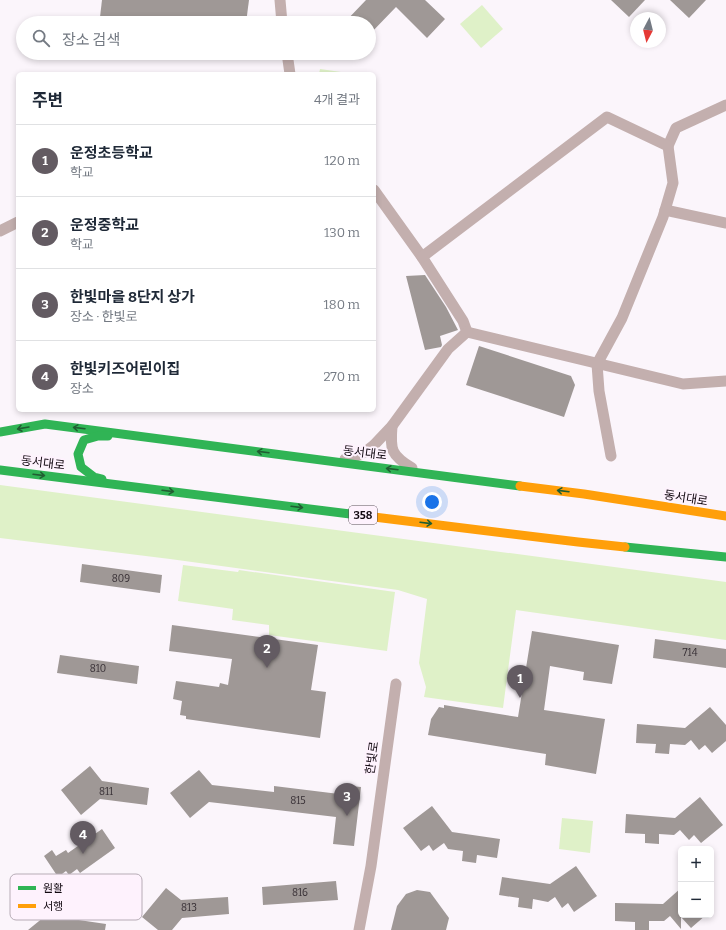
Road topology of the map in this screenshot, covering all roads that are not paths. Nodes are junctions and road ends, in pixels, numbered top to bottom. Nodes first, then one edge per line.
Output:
1 (280, 0) edge
2 (281, 16) edge
3 (288, 60) edge
4 (290, 72) edge
5 (726, 105) edge
6 (668, 146) junction
7 (376, 193) edge
8 (665, 210) junction
9 (16, 223) edge
10 (726, 223) edge
11 (0, 231) edge
12 (422, 258) junction
13 (467, 332) junction
14 (597, 364) junction
15 (726, 382) edge
16 (392, 426) junction
17 (0, 432) edge
18 (136, 436) junction
19 (610, 456) dead end
20 (327, 460) junction
21 (0, 470) edge
22 (439, 475) junction
23 (128, 486) junction
24 (584, 494) junction
25 (726, 511) edge
26 (726, 516) edge
27 (578, 542) junction
28 (726, 557) edge
29 (726, 563) edge
30 (396, 684) dead end
31 (359, 930) edge

1 - 2 street
3 - 4 street
5 - 6 street
6 - 8 street
6 - 12 street
7 - 12 street
8 - 10 street
8 - 14 street
9 - 11 street
12 - 13 street
13 - 14 street
13 - 16 street
14 - 15 street
14 - 19 street
16 - 20 street
16 - 22 street
18 -> 17 highway, 동서대로
20 -> 18 highway, 동서대로
18 - 23 highway
22 -> 20 highway, 동서대로
21 -> 23 highway, 동서대로 / 358
24 -> 22 highway, 동서대로
23 -> 27 highway, 동서대로 / 358
24 - 25 highway
24 - 26 highway, 동서대로
27 - 28 highway, 동서대로 / 358
27 - 29 highway
30 - 31 street, 한빛로

